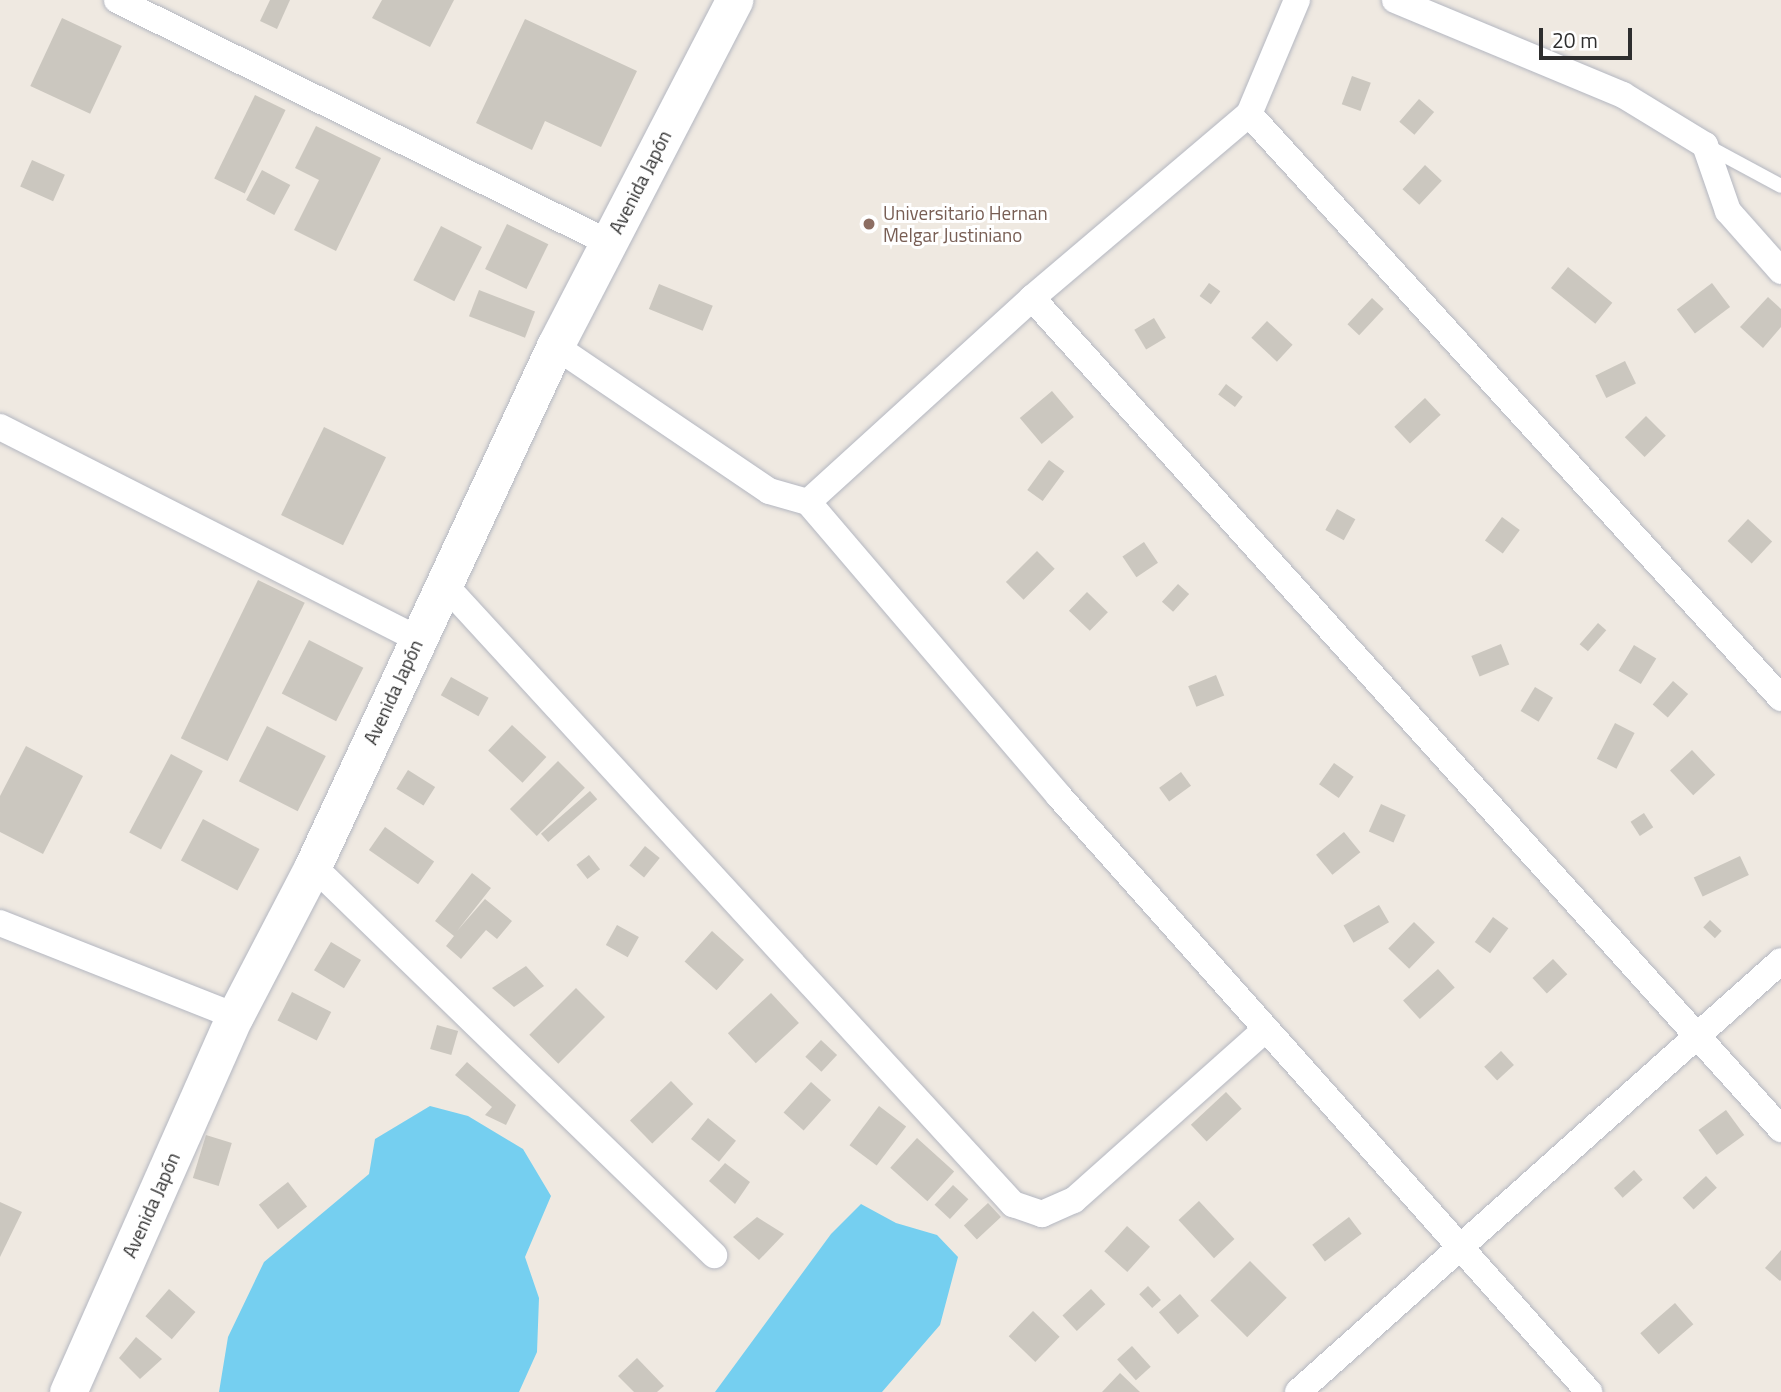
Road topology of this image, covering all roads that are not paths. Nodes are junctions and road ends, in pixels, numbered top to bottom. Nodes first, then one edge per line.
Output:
1 (117, 0) edge
2 (734, 0) edge
3 (1297, 0) edge
4 (1395, 0) edge
5 (1249, 114) junction
6 (1705, 145) junction
7 (1781, 186) edge
8 (609, 243) junction
9 (1781, 271) edge
10 (1032, 298) junction
11 (555, 346) junction
12 (0, 427) edge
13 (808, 502) junction
14 (444, 584) junction
15 (418, 639) junction
16 (1781, 698) edge
17 (313, 866) junction
18 (0, 923) edge
19 (1781, 961) edge
20 (235, 1016) junction
21 (1266, 1029) junction
22 (1695, 1034) junction
23 (1781, 1129) edge
24 (1459, 1245) junction
25 (714, 1255) dead end
26 (68, 1392) edge
27 (1298, 1392) edge
28 (1589, 1392) edge

1 - 8 street
2 - 8 street, Avenida Japón
3 - 5 street
4 - 6 street
5 - 10 street
5 - 16 street
6 - 7 lane
6 - 9 street
8 - 11 street, Avenida Japón
10 - 13 street
10 - 22 street
11 - 13 street
11 - 14 street, Avenida Japón
12 - 15 street
13 - 21 street
14 - 15 street, Avenida Japón
14 - 21 street
15 - 17 street, Avenida Japón
17 - 20 street, Avenida Japón
17 - 25 street
18 - 20 street
19 - 22 street
20 - 26 street, Avenida Japón
21 - 24 street
22 - 23 street
22 - 24 street
24 - 27 street
24 - 28 street

